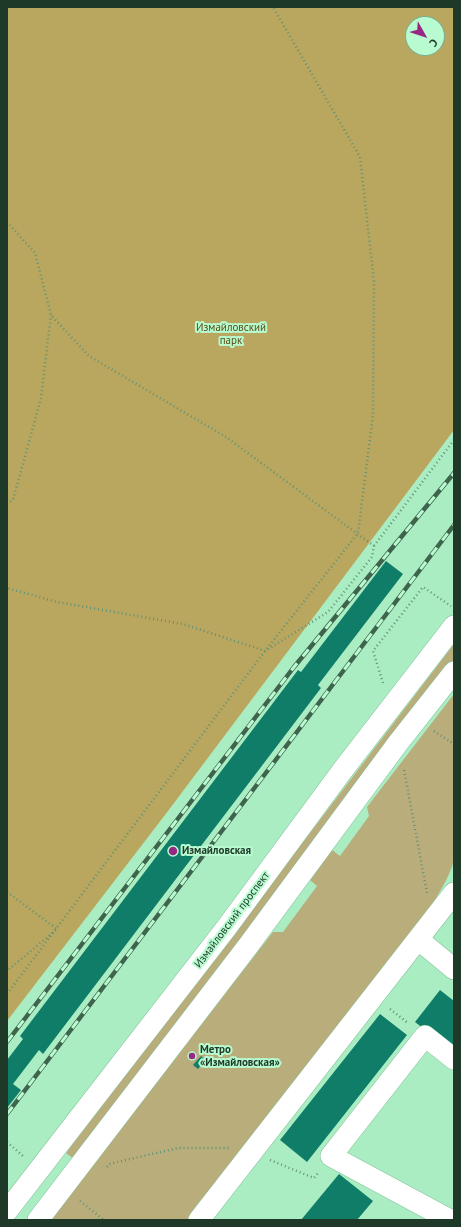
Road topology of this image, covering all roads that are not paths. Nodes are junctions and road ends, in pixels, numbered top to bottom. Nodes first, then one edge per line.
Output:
1 (454, 626) edge
2 (454, 672) edge
3 (454, 893) edge
4 (419, 940) junction
5 (454, 969) edge
6 (454, 1059) edge
7 (7, 1211) edge
8 (38, 1220) edge
9 (198, 1220) edge
10 (450, 1220) edge

1 - 7 street, Измайловский проспект
2 - 8 street
3 - 4 street
4 - 5 street
4 - 9 street
6 - 10 street

